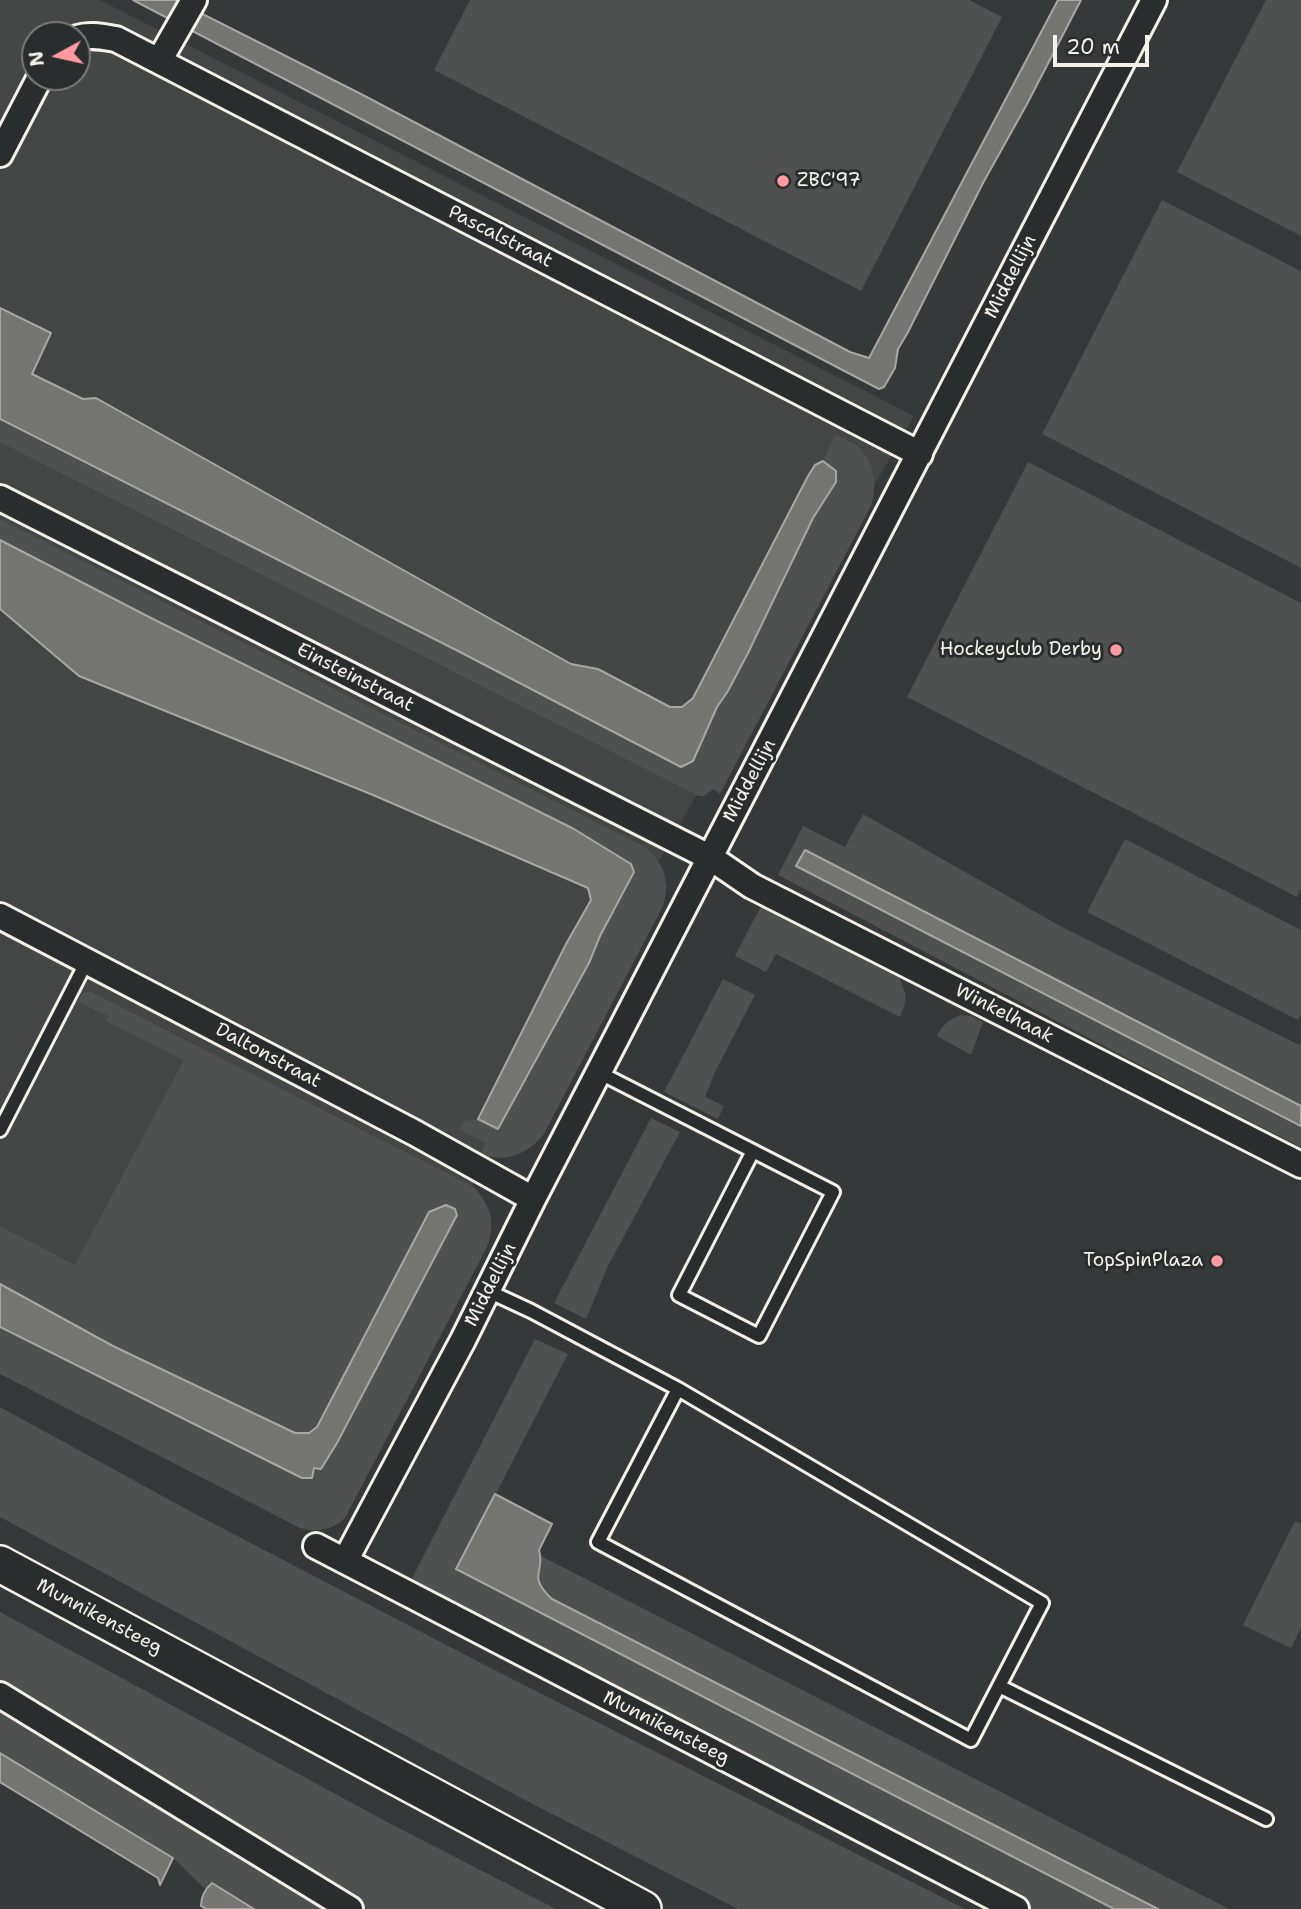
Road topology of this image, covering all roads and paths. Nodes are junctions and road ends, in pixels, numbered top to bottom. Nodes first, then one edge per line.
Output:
1 (194, 0) edge
2 (1154, 0) edge
3 (91, 36) edge
4 (159, 61) junction
5 (33, 91) edge
6 (0, 154) edge
7 (920, 454) junction
8 (0, 498) edge
9 (710, 858) junction
10 (0, 916) edge
11 (87, 961) junction
12 (600, 1073) junction
13 (0, 1130) edge
14 (753, 1151) junction
15 (1301, 1165) edge
16 (533, 1199) junction
17 (488, 1291) junction
18 (678, 1389) junction
19 (316, 1546) dead end
20 (345, 1561) junction
21 (0, 1564) edge
22 (999, 1686) junction
23 (0, 1695) edge
24 (1266, 1819) dead end
25 (350, 1909) edge
26 (643, 1909) edge
27 (1016, 1909) edge

1 - 4 street
2 - 7 street, Middellijn
3 - 4 street, Pascalstraat
4 - 7 street, Pascalstraat
5 - 6 street
7 - 9 street, Middellijn
8 - 9 street, Einsteinstraat
9 - 12 street, Middellijn
9 - 15 street, Winkelhaak
10 - 11 street, Daltonstraat
11 - 13 lane
11 - 16 street, Daltonstraat
12 - 14 lane
12 - 16 street, Middellijn
14 - 14 lane
16 - 17 street, Middellijn
17 - 18 lane
17 - 20 street, Middellijn
18 - 22 lane
18 - 22 lane
19 - 20 street, Munnikensteeg
20 - 27 street, Munnikensteeg
21 - 26 main road, Munnikensteeg
22 - 24 lane
23 - 25 street

